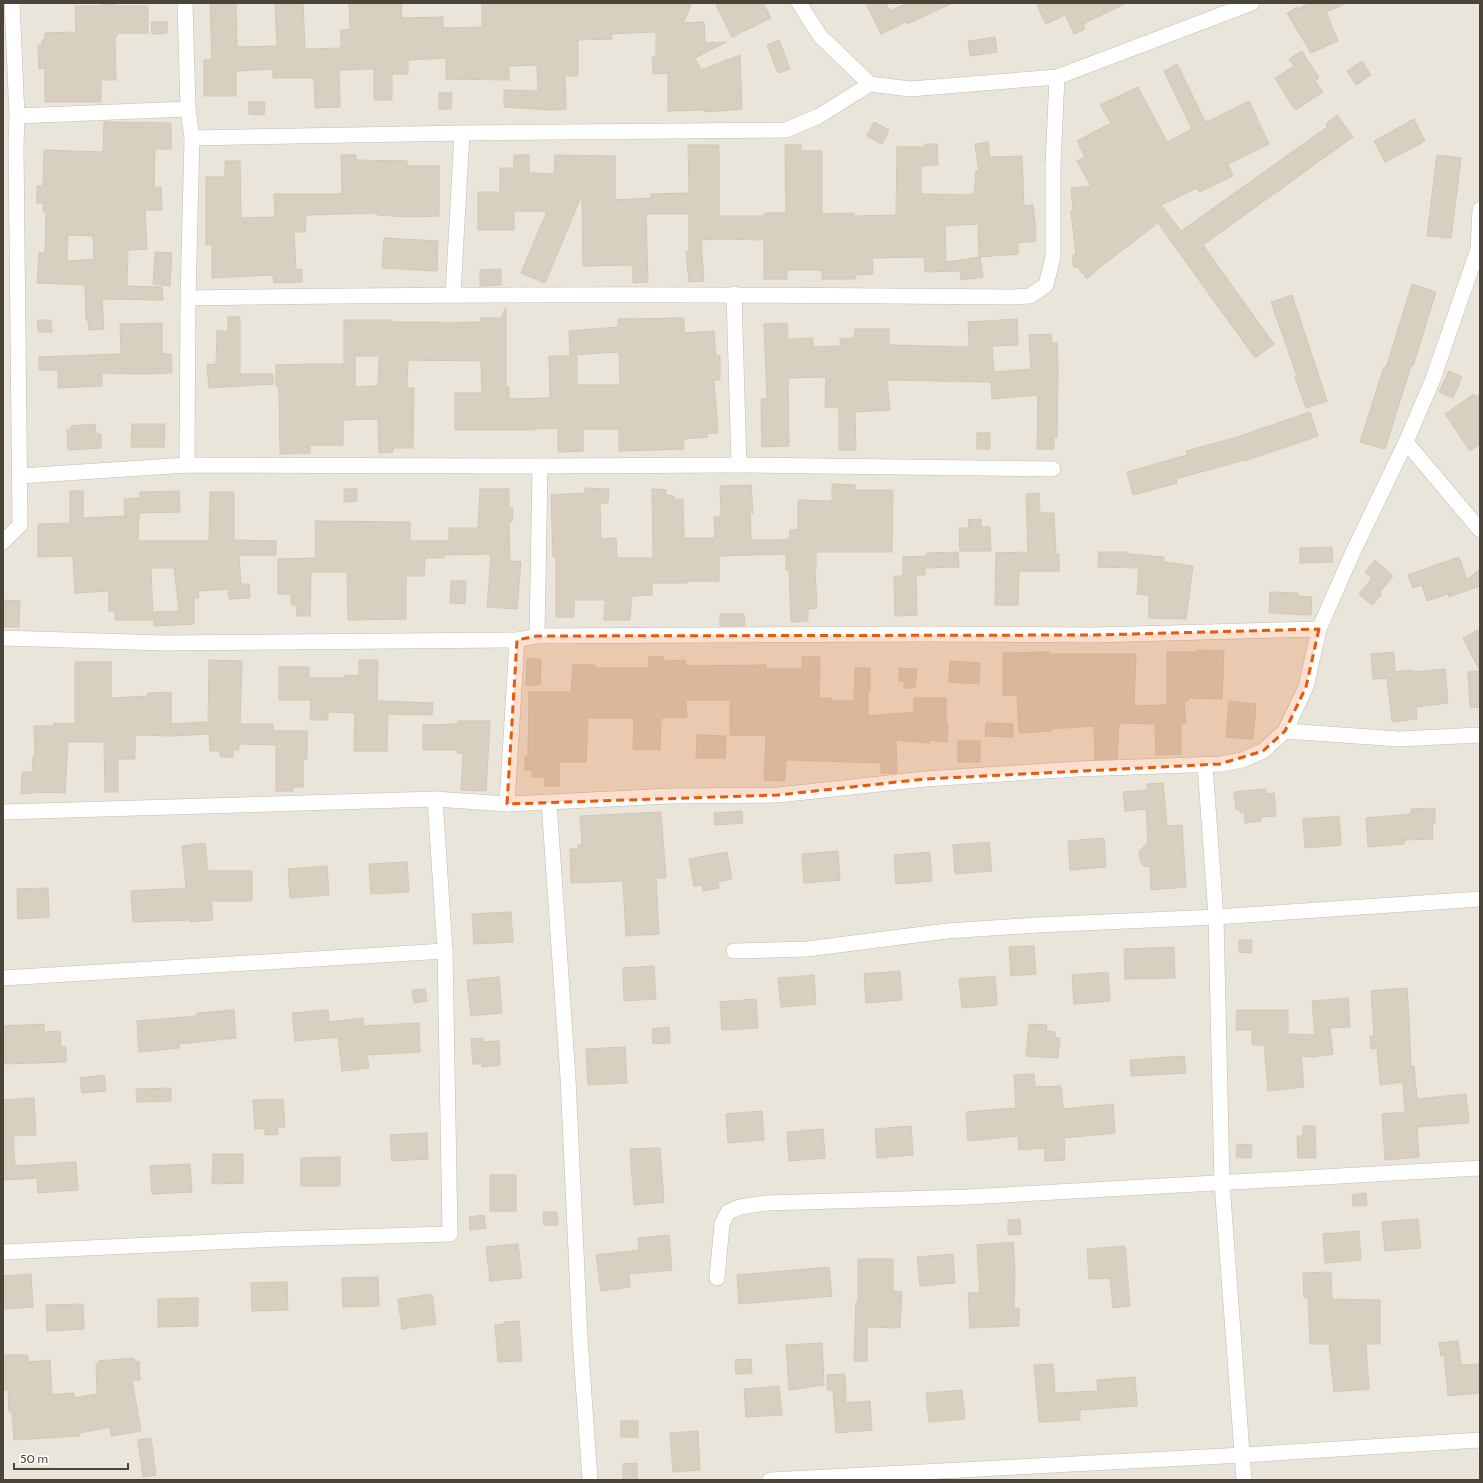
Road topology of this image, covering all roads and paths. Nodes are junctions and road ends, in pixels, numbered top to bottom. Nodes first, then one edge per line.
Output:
1 (12, 3) edge
2 (185, 3) edge
3 (799, 3) edge
4 (1252, 3) edge
5 (1057, 77) junction
6 (870, 84) junction
7 (188, 109) junction
8 (18, 116) junction
9 (462, 133) junction
10 (192, 138) junction
11 (9, 146) edge
12 (1480, 209) edge
13 (1479, 250) edge
14 (453, 294) junction
15 (734, 294) junction
16 (188, 298) junction
17 (1406, 442) junction
18 (187, 465) junction
19 (739, 465) junction
20 (540, 466) junction
21 (1053, 469) dead end
22 (20, 476) junction
23 (1480, 530) edge
24 (3, 542) edge
25 (1320, 629) junction
26 (537, 636) junction
27 (3, 638) edge
28 (517, 640) junction
29 (1285, 732) junction
30 (1480, 736) edge
31 (1206, 765) junction
32 (435, 799) junction
33 (548, 802) junction
34 (507, 804) junction
35 (3, 812) edge
36 (1480, 899) edge
37 (1216, 917) junction
38 (445, 951) junction
39 (734, 951) dead end
40 (3, 978) edge
41 (1480, 1168) edge
42 (1222, 1182) junction
43 (3, 1252) edge
44 (717, 1278) dead end
45 (1480, 1440) edge
46 (1243, 1454) junction
47 (590, 1480) edge
48 (770, 1480) edge
49 (1244, 1480) edge

1 - 8 street
2 - 7 street
3 - 6 street
4 - 5 street
5 - 6 street
5 - 15 street
6 - 9 street
7 - 8 street
7 - 10 street
8 - 11 street
9 - 10 street
9 - 14 street
10 - 16 street
11 - 22 street
12 - 13 street
13 - 17 street
14 - 15 street
14 - 16 street
15 - 19 street
16 - 18 street
17 - 23 street
17 - 25 street
18 - 20 street
18 - 22 street
19 - 20 street
19 - 21 street
20 - 26 street
22 - 24 street
25 - 26 street
25 - 29 street
26 - 28 street
27 - 28 street
28 - 34 street
29 - 30 street
29 - 31 street
31 - 33 street
31 - 37 street
32 - 34 street
32 - 35 street
32 - 38 street
33 - 34 street
33 - 47 street
36 - 37 street
37 - 39 street
37 - 42 street
38 - 40 street
38 - 43 street
41 - 42 street
42 - 44 street
42 - 46 street
45 - 46 street
46 - 48 street
46 - 49 street

